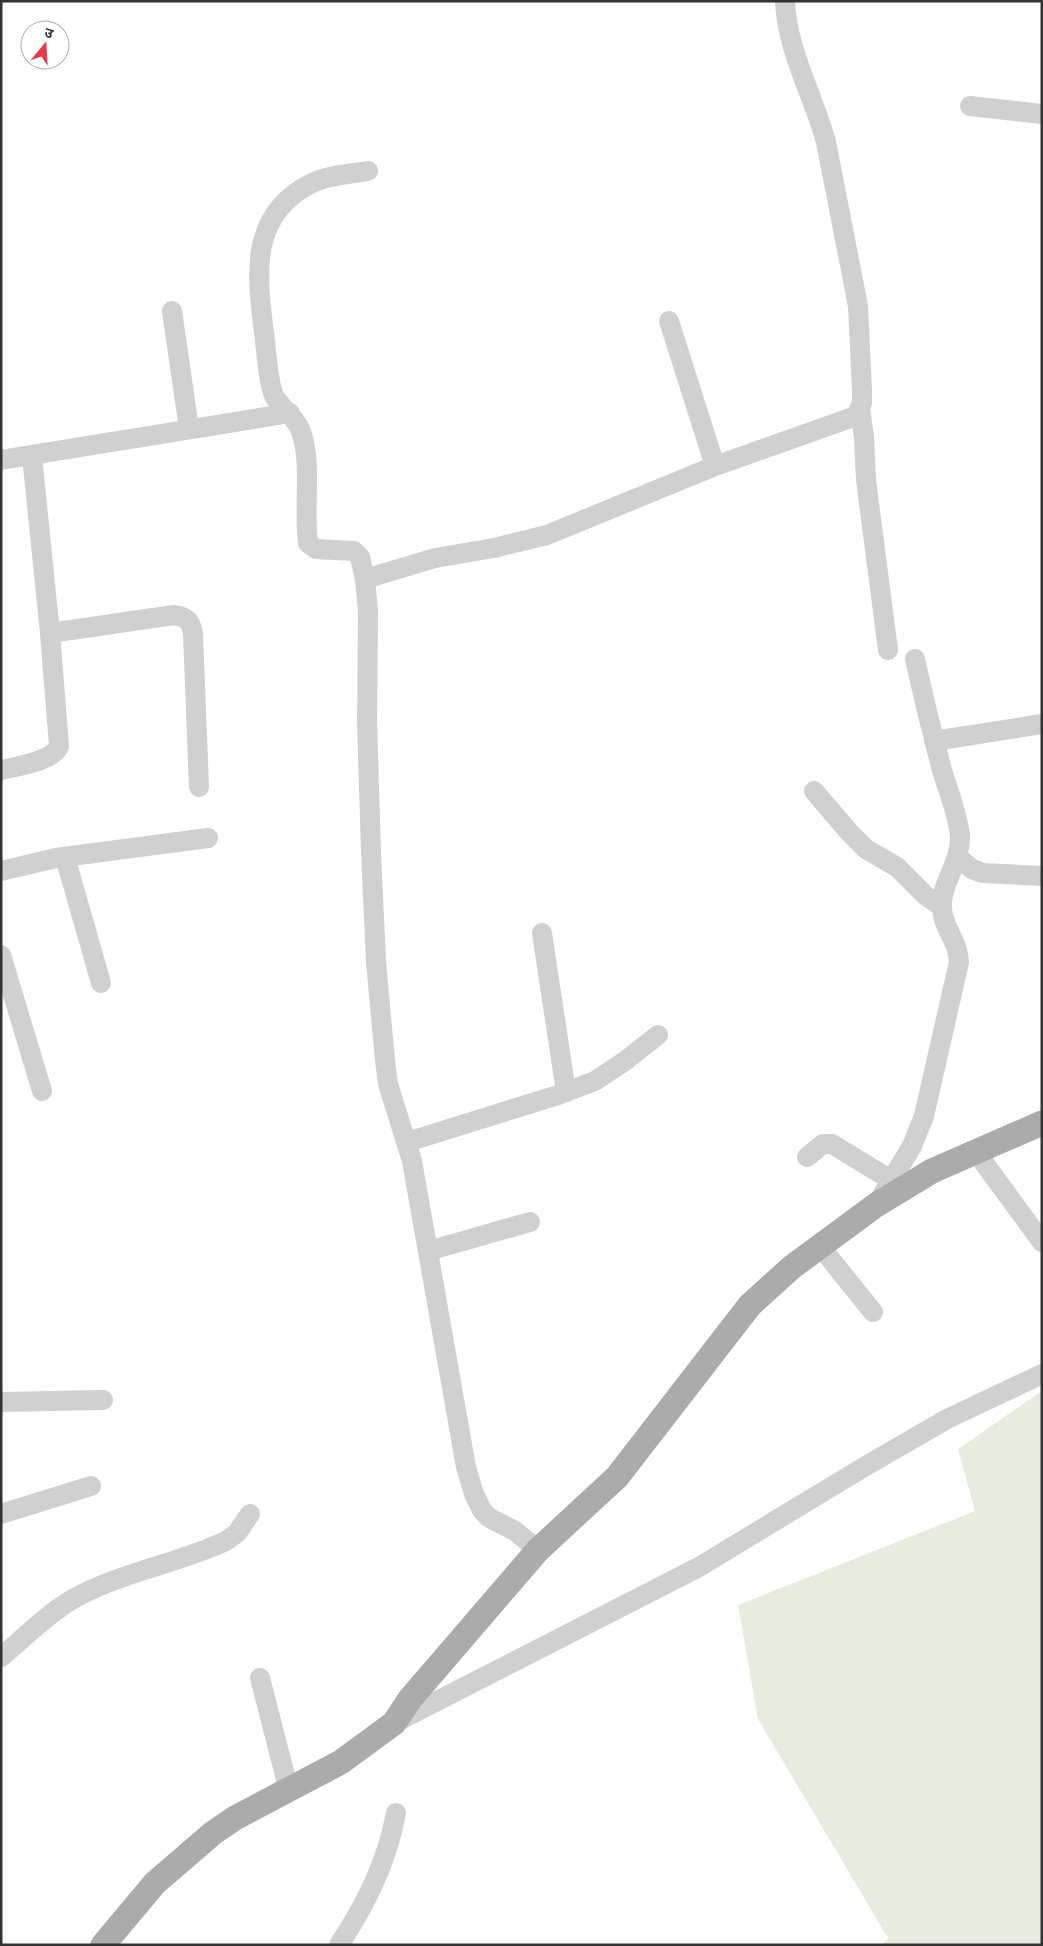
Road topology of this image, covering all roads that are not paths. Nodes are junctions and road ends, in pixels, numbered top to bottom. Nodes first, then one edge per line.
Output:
1 (785, 1) edge
2 (970, 106) dead end
3 (1042, 114) edge
4 (368, 171) dead end
5 (172, 311) dead end
6 (669, 321) dead end
7 (860, 408) junction
8 (290, 413) junction
9 (189, 429) junction
10 (32, 456) junction
11 (1, 460) edge
12 (715, 466) junction
13 (365, 579) junction
14 (50, 633) junction
15 (888, 650) dead end
16 (915, 659) dead end
17 (1042, 724) edge
18 (934, 741) junction
19 (1, 770) edge
20 (199, 787) dead end
21 (814, 791) dead end
22 (208, 838) dead end
23 (65, 857) junction
24 (958, 857) junction
25 (1, 871) edge
26 (1042, 876) edge
27 (941, 906) junction
28 (542, 933) dead end
29 (1, 954) edge
30 (101, 983) dead end
31 (658, 1034) dead end
32 (42, 1091) dead end
33 (566, 1092) junction
34 (1042, 1123) edge
35 (407, 1142) junction
36 (976, 1152) junction
37 (807, 1157) dead end
38 (891, 1180) junction
39 (876, 1205) junction
40 (530, 1222) dead end
41 (1042, 1242) edge
42 (820, 1246) junction
43 (428, 1251) junction
44 (873, 1312) dead end
45 (1042, 1374) edge
46 (103, 1400) dead end
47 (1, 1402) edge
48 (91, 1486) dead end
49 (1, 1514) edge
50 (250, 1514) dead end
51 (538, 1550) junction
52 (1, 1656) edge
53 (260, 1678) dead end
54 (394, 1723) junction
55 (288, 1791) junction
56 (396, 1813) dead end
57 (103, 1945) edge
58 (339, 1945) edge

1 - 7 street
2 - 3 street
4 - 8 street
5 - 9 street
6 - 12 street
7 - 12 street
7 - 15 street
8 - 9 street
8 - 13 street
9 - 10 street
10 - 11 street
10 - 14 street
12 - 13 street
13 - 35 street
14 - 19 street
14 - 20 street
16 - 18 street
17 - 18 street
18 - 24 street
21 - 27 street
22 - 23 street
23 - 25 street
23 - 30 street
24 - 26 street
24 - 27 street
27 - 38 street
28 - 33 street
29 - 32 street
31 - 33 street
33 - 35 street
34 - 36 main road
35 - 43 street
36 - 39 main road
36 - 41 street
37 - 38 street
38 - 39 street
39 - 42 main road
40 - 43 street
42 - 44 street
42 - 51 main road
43 - 51 street
45 - 54 street
46 - 47 street
48 - 49 street
50 - 52 street
51 - 54 main road
53 - 55 street
54 - 55 main road
55 - 57 main road
56 - 58 street

